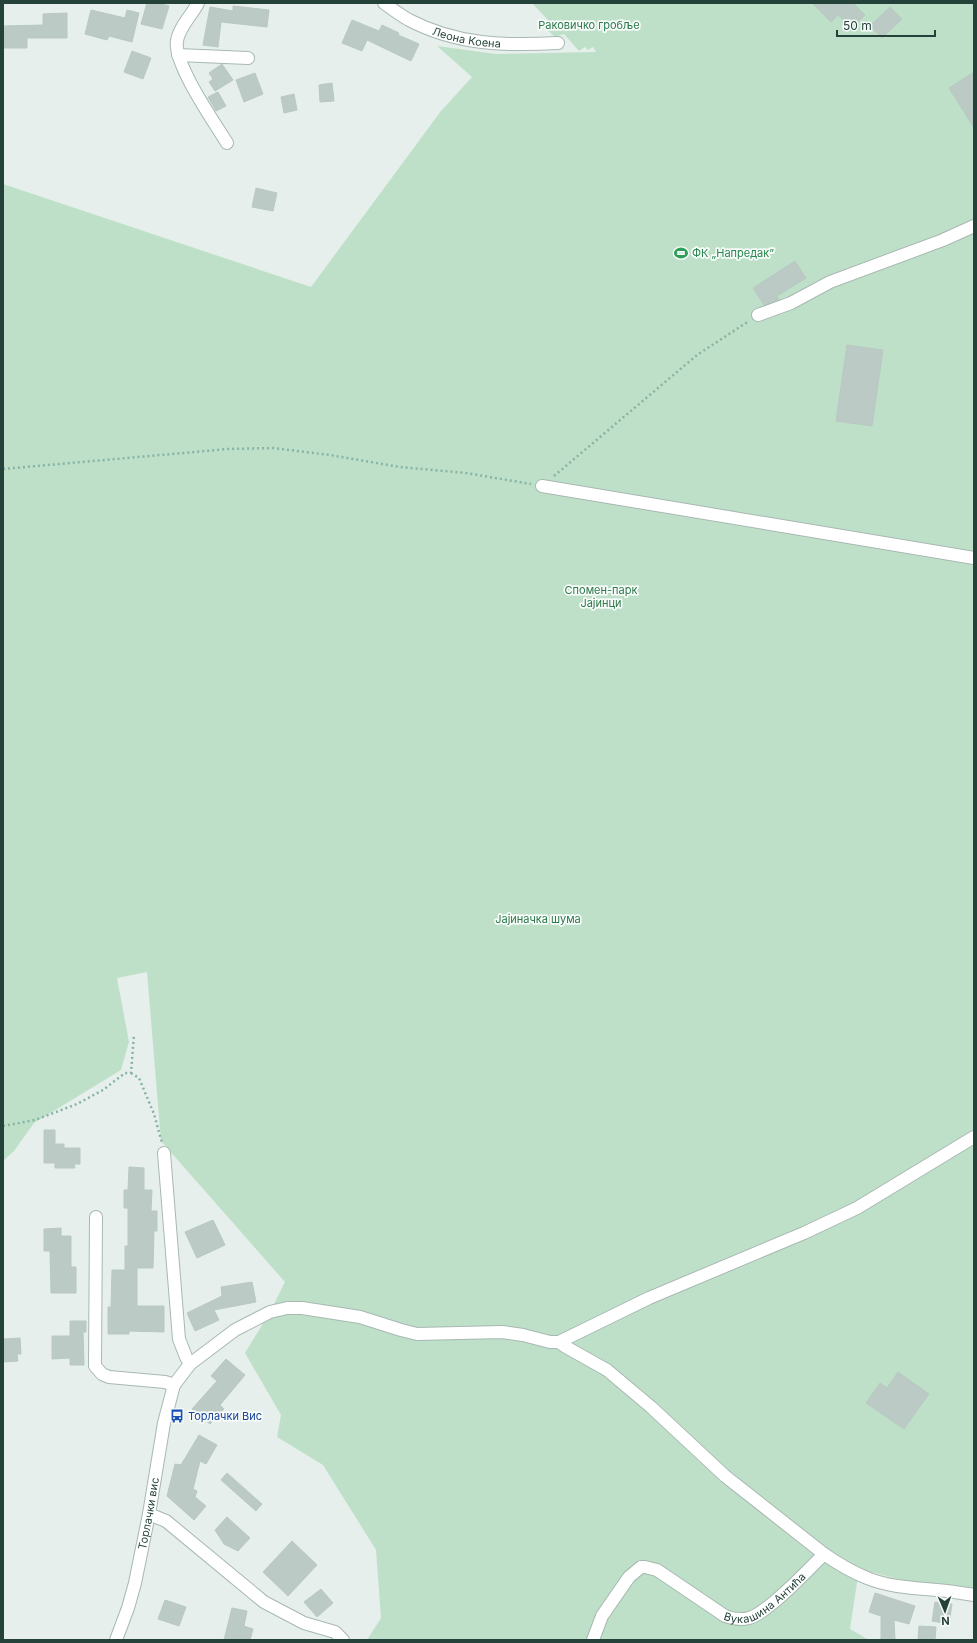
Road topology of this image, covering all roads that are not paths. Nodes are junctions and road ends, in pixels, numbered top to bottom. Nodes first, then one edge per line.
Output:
1 (198, 3) edge
2 (384, 3) edge
3 (558, 43) dead end
4 (178, 55) junction
5 (248, 58) dead end
6 (227, 143) dead end
7 (974, 226) edge
8 (758, 315) road end
9 (542, 486) road end
10 (974, 558) edge
11 (974, 1137) edge
12 (164, 1153) road end
13 (96, 1217) dead end
14 (559, 1342) junction
15 (190, 1364) junction
16 (174, 1385) junction
17 (149, 1514) junction
18 (824, 1554) junction
19 (974, 1595) edge
20 (116, 1640) edge
21 (343, 1640) edge
22 (593, 1640) edge

1 - 4 street
2 - 3 street, Леона Коена
4 - 5 street
4 - 6 street
7 - 8 street
9 - 10 street
11 - 14 street
12 - 15 street
13 - 16 street
14 - 15 street, Торлачки вис
14 - 18 street
15 - 16 street, Торлачки вис
16 - 17 street, Торлачки вис
17 - 20 street, Торлачки вис
17 - 21 street
18 - 19 street
18 - 22 street, Вукашина Антића

